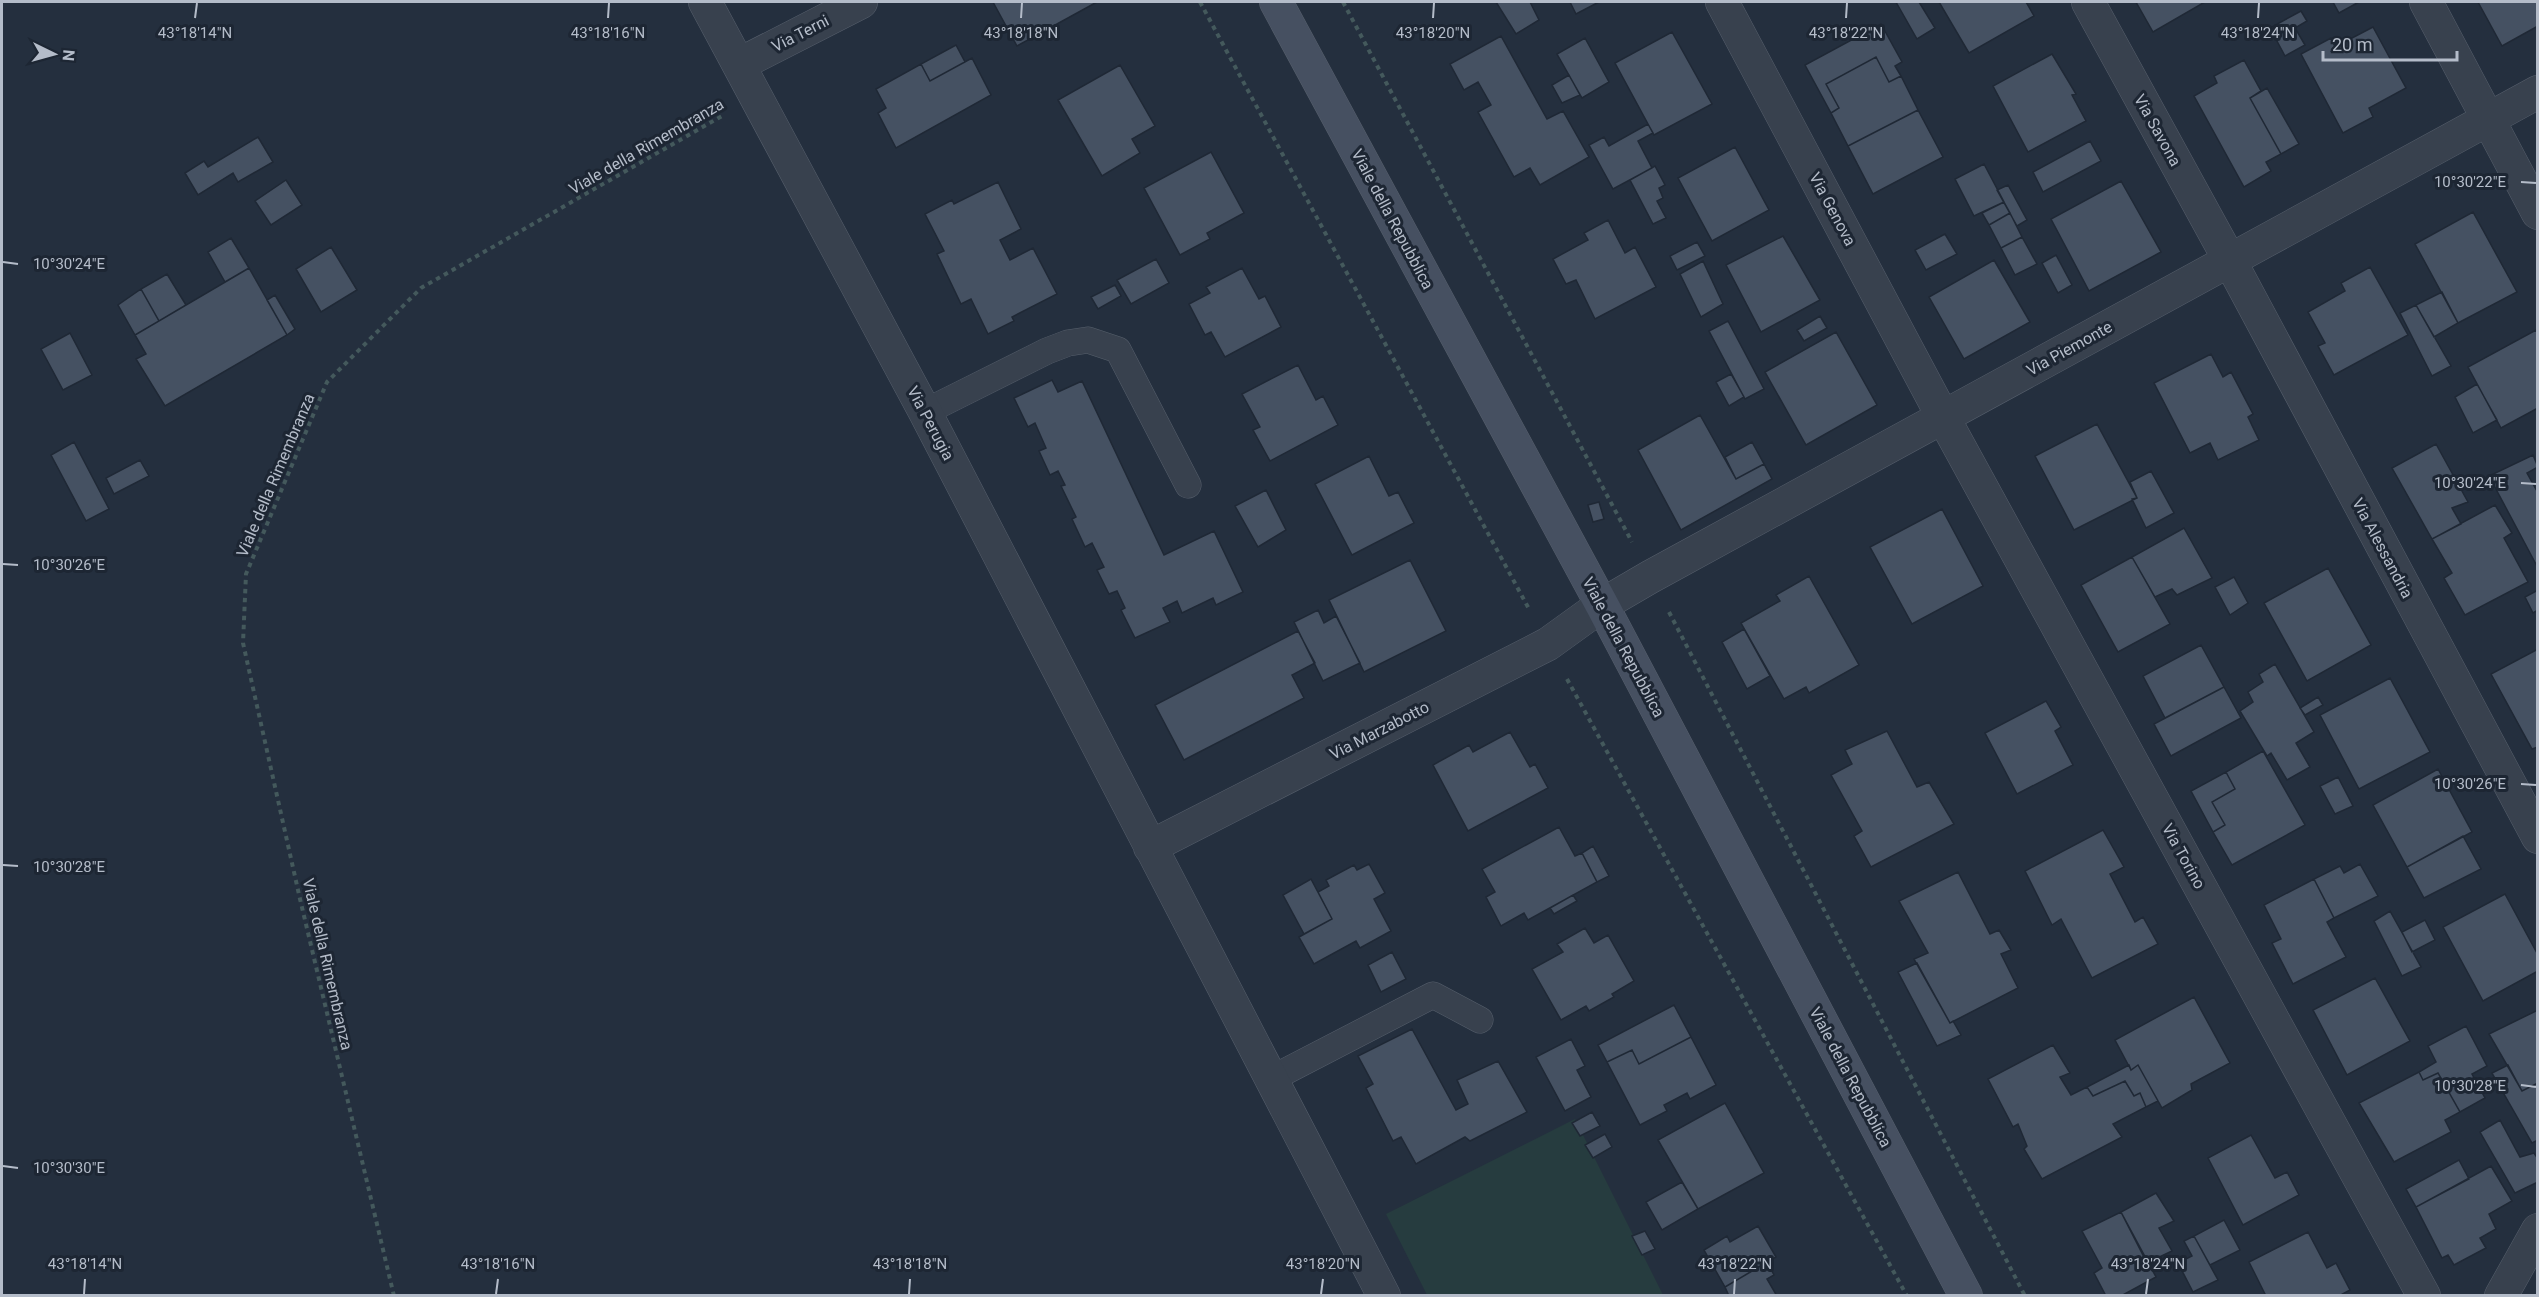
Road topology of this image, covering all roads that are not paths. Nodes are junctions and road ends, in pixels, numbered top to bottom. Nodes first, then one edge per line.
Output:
1 (705, 2) edge
2 (861, 2) edge
3 (1276, 2) edge
4 (1722, 2) edge
5 (2088, 2) edge
6 (2426, 2) edge
7 (740, 64) junction
8 (2538, 92) edge
9 (2489, 118) junction
10 (2538, 213) edge
11 (2229, 260) junction
12 (925, 412) junction
13 (1944, 417) junction
14 (1188, 485) dead end
15 (1602, 605) junction
16 (2538, 837) edge
17 (1150, 847) junction
18 (1480, 1020) dead end
19 (1272, 1079) junction
20 (2538, 1230) edge
21 (1384, 1296) edge
22 (1966, 1296) edge
23 (2424, 1296) edge
24 (2501, 1296) edge

1 - 7 street, Via Perugia
2 - 7 street, Via Terni
3 - 15 street, Viale della Repubblica
4 - 13 street, Via Genova
5 - 11 street, Via Savona
6 - 9 street
7 - 12 street, Via Perugia
8 - 9 street, Via Piemonte
9 - 10 street
9 - 11 street, Via Piemonte
11 - 13 street, Via Piemonte
11 - 16 street, Via Alessandria
12 - 14 lane
12 - 17 street, Via Perugia
13 - 15 street, Via Piemonte
13 - 23 street, Via Torino
15 - 17 street, Via Marzabotto
15 - 22 street, Viale della Repubblica
17 - 19 street, Via Perugia
18 - 19 lane
19 - 21 street, Via Perugia
20 - 24 street

